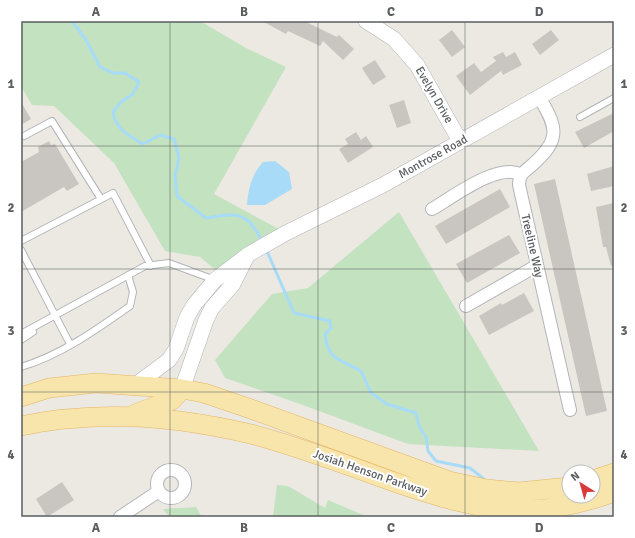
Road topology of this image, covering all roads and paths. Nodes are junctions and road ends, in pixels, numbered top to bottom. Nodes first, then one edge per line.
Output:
1 (366, 21) edge
2 (614, 55) edge
3 (539, 97) junction
4 (614, 98) edge
5 (580, 117) dead end
6 (24, 136) dead end
7 (460, 141) junction
8 (520, 174) junction
9 (101, 199) junction
10 (432, 209) dead end
11 (21, 241) edge
12 (21, 250) edge
13 (249, 254) junction
14 (151, 266) junction
15 (536, 266) junction
16 (128, 275) junction
17 (215, 280) junction
18 (466, 306) dead end
19 (55, 316) junction
20 (21, 334) edge
21 (21, 340) edge
22 (70, 344) junction
23 (21, 367) edge
24 (134, 386) junction
25 (182, 389) junction
26 (21, 397) edge
27 (570, 410) dead end
28 (127, 417) junction
29 (21, 426) edge
30 (614, 473) edge
31 (601, 477) edge
32 (561, 488) edge
33 (446, 490) junction
34 (159, 491) dead end
35 (614, 492) edge
36 (504, 500) junction
37 (120, 517) edge

1 - 7 street, Evelyn Drive
2 - 3 street, Montrose Road
3 - 7 street, Montrose Road
3 - 8 street
4 - 5 lane
6 - 9 lane
7 - 13 street, Montrose Road
8 - 10 street
8 - 15 street, Treeline Way
9 - 11 lane
9 - 14 lane
12 - 19 lane
13 - 17 street, Montrose Road
13 - 25 street
14 - 16 lane
14 - 17 lane
15 - 18 street
15 - 27 street, Treeline Way
16 - 19 lane
16 - 22 lane
17 - 24 street, Montrose Road
19 - 20 lane
19 - 21 lane
19 - 22 lane
22 - 23 lane
24 - 25 main road, Josiah Henson Parkway
24 - 26 main road
25 - 28 main road
25 - 33 main road, Josiah Henson Parkway
28 - 29 main road
28 - 33 main road, Josiah Henson Parkway
30 - 31 main road
32 - 36 main road, Josiah Henson Parkway
33 - 36 main road, Josiah Henson Parkway
34 - 37 street
35 - 36 main road, Josiah Henson Parkway

